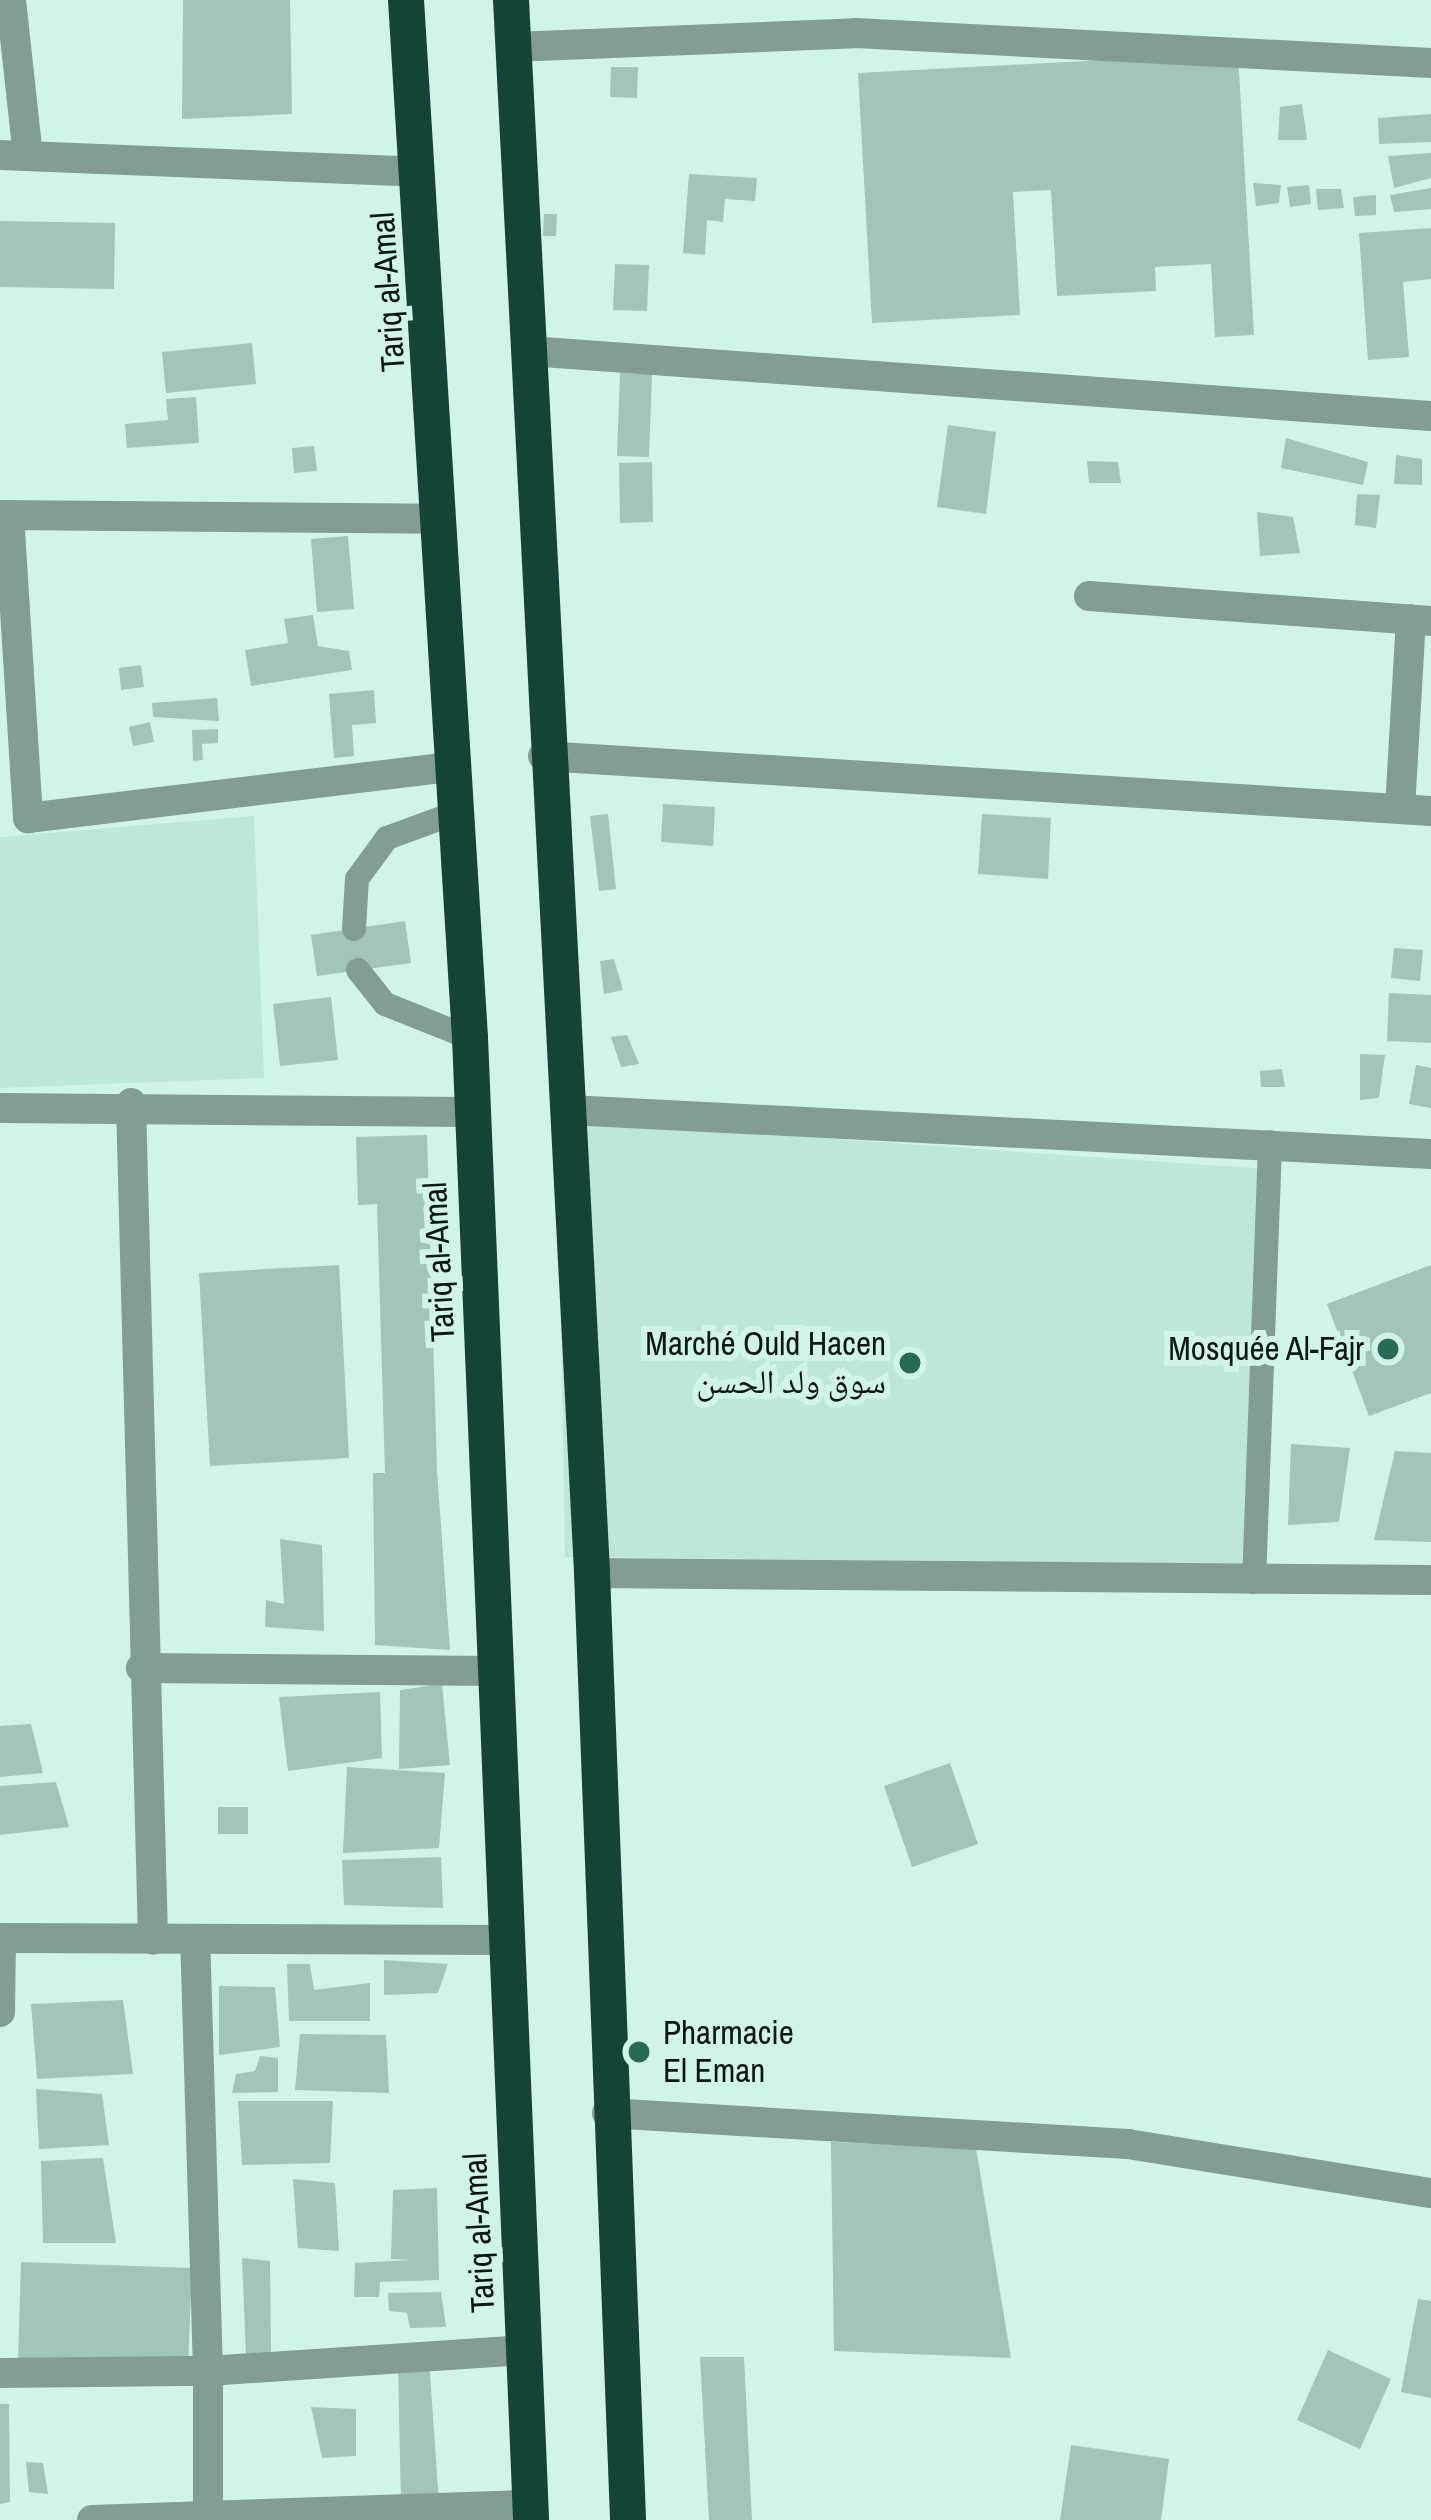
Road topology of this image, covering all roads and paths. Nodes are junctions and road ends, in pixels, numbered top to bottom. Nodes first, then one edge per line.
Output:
1 (11, 0) edge
2 (406, 0) edge
3 (511, 0) edge
4 (514, 47) junction
5 (1431, 63) edge
6 (14, 155) edge
7 (418, 172) junction
8 (529, 351) junction
9 (1431, 416) edge
10 (4, 515) edge
11 (440, 519) junction
12 (1089, 596) dead end
13 (1421, 620) edge
14 (543, 756) junction
15 (451, 766) junction
16 (1400, 809) junction
17 (1431, 811) edge
18 (455, 813) junction
19 (14, 819) edge
20 (354, 929) dead end
21 (358, 970) dead end
22 (470, 1038) junction
23 (130, 1103) junction
24 (0, 1108) edge
25 (568, 1110) junction
26 (470, 1112) junction
27 (1270, 1142) junction
28 (1431, 1154) edge
29 (592, 1573) junction
30 (1431, 1580) edge
31 (1254, 1582) junction
32 (142, 1668) junction
33 (497, 1671) junction
34 (0, 1938) edge
35 (195, 1939) junction
36 (152, 1940) junction
37 (506, 1940) junction
38 (0, 2012) edge
39 (607, 2113) junction
40 (1431, 2193) edge
41 (525, 2350) junction
42 (208, 2371) junction
43 (0, 2373) edge
44 (208, 2510) junction
45 (531, 2512) edge
46 (92, 2520) edge
47 (628, 2520) edge

1 - 6 street
2 - 7 highway, Tariq al-Amal
3 - 4 highway
4 - 5 street
4 - 8 highway
6 - 7 street
7 - 11 highway, Tariq al-Amal
8 - 9 street
8 - 14 highway
10 - 11 street
10 - 19 street
11 - 15 highway, Tariq al-Amal
12 - 13 street
13 - 16 street
14 - 16 street
14 - 25 highway
15 - 18 highway, Tariq al-Amal
15 - 19 street
16 - 17 street
18 - 20 lane
18 - 22 highway, Tariq al-Amal
21 - 22 lane
22 - 26 highway, Tariq al-Amal
23 - 24 street
23 - 26 street
23 - 32 street
25 - 27 street
25 - 29 highway
26 - 33 highway, Tariq al-Amal
27 - 28 street
27 - 31 lane
29 - 31 street
29 - 39 highway
30 - 31 street
32 - 33 street
32 - 36 street
33 - 37 highway, Tariq al-Amal
34 - 36 street
34 - 38 street
35 - 36 street
35 - 37 street
35 - 42 street
37 - 41 highway, Tariq al-Amal
39 - 40 street
39 - 47 highway
41 - 42 street
41 - 45 highway, Tariq al-Amal
42 - 43 street
42 - 44 street
44 - 45 street
44 - 46 street

